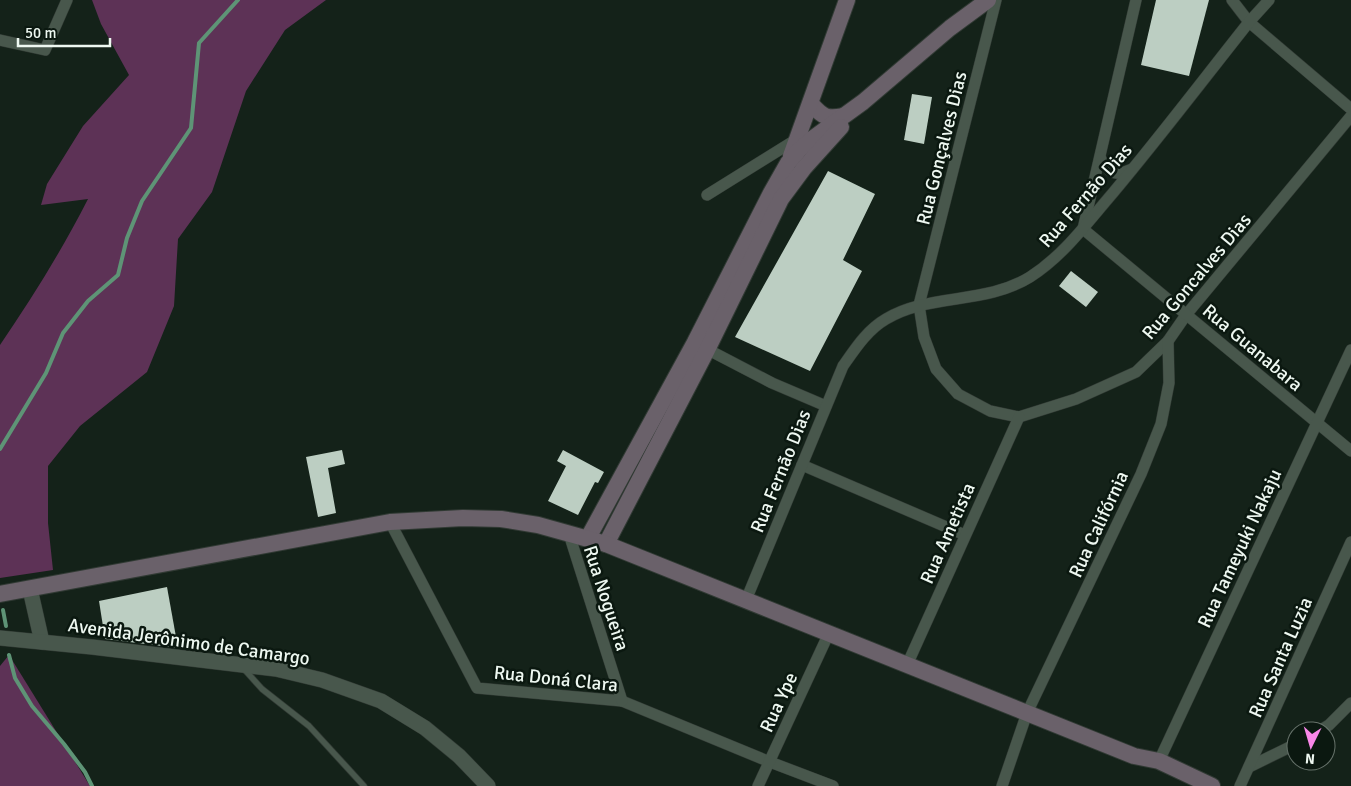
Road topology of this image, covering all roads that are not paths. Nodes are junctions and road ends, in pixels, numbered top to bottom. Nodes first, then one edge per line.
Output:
1 (67, 0) edge
2 (847, 0) edge
3 (988, 0) edge
4 (996, 0) edge
5 (1136, 0) edge
6 (1232, 0) edge
7 (1269, 0) edge
8 (1249, 22) junction
9 (0, 40) edge
10 (813, 100) junction
11 (863, 102) junction
12 (1351, 109) edge
13 (843, 116) junction
14 (1351, 116) edge
15 (805, 139) junction
16 (1100, 157) junction
17 (796, 165) junction
18 (1132, 170) junction
19 (707, 195) dead end
20 (1083, 229) junction
21 (919, 305) junction
22 (1186, 315) junction
23 (1168, 341) junction
24 (701, 346) junction
25 (1351, 350) edge
26 (826, 406) junction
27 (1019, 416) junction
28 (1316, 422) junction
29 (1351, 451) edge
30 (802, 465) junction
31 (390, 522) junction
32 (569, 534) junction
33 (966, 535) junction
34 (588, 538) junction
35 (1351, 542) edge
36 (606, 544) junction
37 (30, 589) junction
38 (0, 594) edge
39 (746, 600) junction
40 (829, 634) junction
41 (0, 638) edge
42 (42, 642) junction
43 (241, 665) junction
44 (907, 665) junction
45 (622, 701) junction
46 (1351, 703) edge
47 (1027, 713) junction
48 (1333, 721) edge
49 (1286, 749) edge
50 (1159, 761) junction
51 (770, 762) junction
52 (1249, 767) junction
53 (364, 786) edge
54 (488, 786) edge
55 (758, 786) edge
56 (833, 786) edge
57 (1002, 786) edge
58 (1212, 786) edge
59 (1240, 786) edge

1 - 9 street
2 - 10 main road
3 - 11 main road
4 - 21 street, Rua Gonçalves Dias
5 - 16 street
6 - 8 street
7 - 8 street, Rua Fernão Dias
8 - 12 street
8 - 18 street, Rua Fernão Dias
10 - 13 main road
10 - 15 main road
11 - 13 main road
11 - 17 main road
13 - 15 main road
14 - 22 street, Rua Goncalves Dias
15 - 17 main road
15 - 19 street
16 - 18 street
16 - 20 street
17 - 24 main road
18 - 20 street, Rua Fernão Dias
20 - 21 street, Rua Fernão Dias
20 - 22 street, Rua Guanabara
21 - 26 street, Rua Fernão Dias
21 - 27 street, Rua Goncalves Dias
22 - 23 street, Rua Goncalves Dias
22 - 28 street, Rua Guanabara
23 - 27 street, Rua Goncalves Dias
23 - 47 street, Rua Califórnia
24 - 26 street
24 - 34 main road
24 - 36 main road
25 - 28 street, Rua Tameyuki Nakaju
26 - 30 street, Rua Fernão Dias
27 - 33 street, Rua Ametista
28 - 29 street, Rua Guanabara
28 - 50 street, Rua Tameyuki Nakaju
30 - 33 street
30 - 39 street, Rua Fernão Dias
31 - 32 main road
31 - 37 main road
31 - 45 street, Rua Doná Clara
32 - 34 main road
32 - 45 street, Rua Nogueira
33 - 44 street, Rua Ametista
34 - 36 main road
35 - 52 street, Rua Santa Luzia
36 - 39 main road
37 - 38 main road
37 - 42 street
39 - 40 main road
40 - 44 main road
40 - 51 street, Rua Ype
41 - 42 street, Avenida Jerônimo de Camargo
42 - 43 street, Avenida Jerônimo de Camargo
43 - 53 lane
43 - 54 street, Avenida Jerônimo de Camargo
44 - 47 main road
45 - 51 street, Rua Doná Clara
46 - 48 street
47 - 50 main road
47 - 57 street, Rua Califórnia
49 - 52 street
50 - 58 main road
51 - 55 street, Rua Ype
51 - 56 street, Rua Doná Clara
52 - 59 street, Rua Santa Luzia

